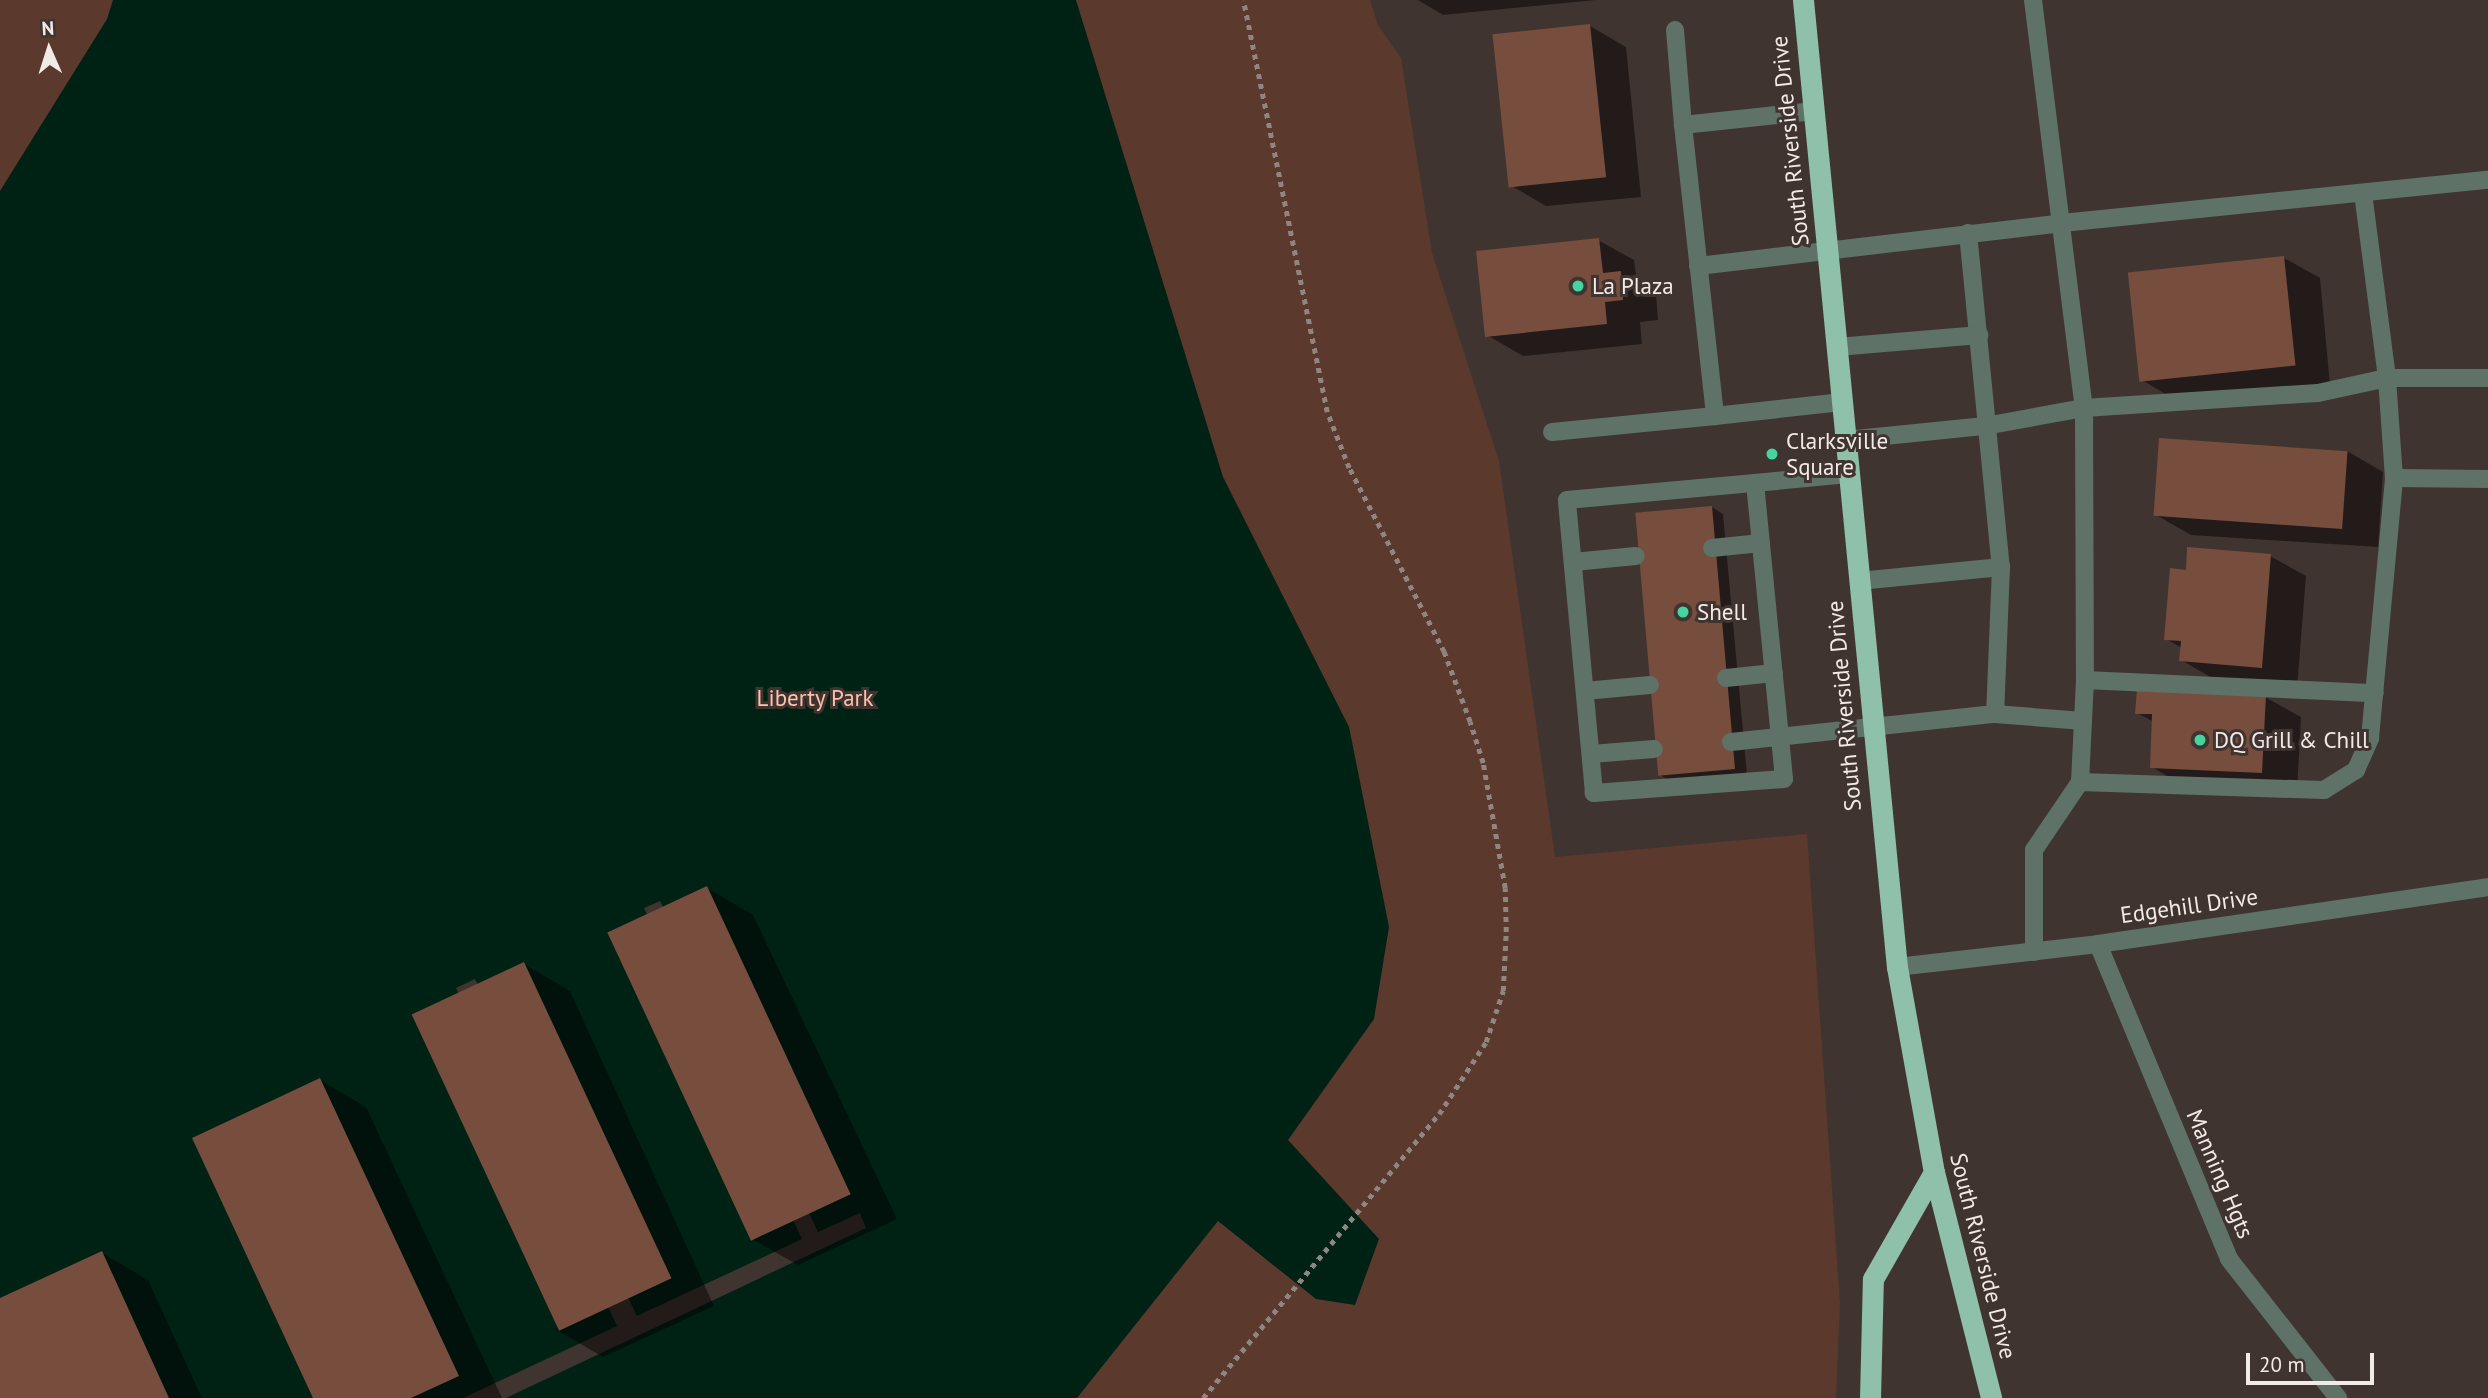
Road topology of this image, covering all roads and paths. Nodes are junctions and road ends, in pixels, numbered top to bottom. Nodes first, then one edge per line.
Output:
1 (1243, 0) edge
2 (1803, 0) edge
3 (2033, 0) edge
4 (1675, 30) dead end
5 (1814, 111) junction
6 (1683, 125) junction
7 (2488, 180) edge
8 (2363, 193) junction
9 (2062, 223) junction
10 (1968, 233) junction
11 (1828, 249) junction
12 (1698, 266) junction
13 (1979, 335) junction
14 (1837, 347) junction
15 (2387, 378) junction
16 (2488, 378) edge
17 (1842, 402) junction
18 (2084, 408) junction
19 (1716, 416) junction
20 (1985, 426) junction
21 (1552, 432) dead end
22 (1846, 440) junction
23 (1849, 474) junction
24 (2394, 478) junction
25 (2488, 479) edge
26 (1755, 483) junction
27 (1761, 542) junction
28 (1712, 548) dead end
29 (1636, 556) dead end
30 (1573, 562) junction
31 (2001, 568) junction
32 (1859, 580) junction
33 (1774, 673) junction
34 (1726, 678) dead end
35 (2085, 680) junction
36 (1650, 685) dead end
37 (1585, 691) junction
38 (2375, 693) junction
39 (1995, 714) junction
40 (2083, 721) junction
41 (1872, 726) junction
42 (1780, 738) junction
43 (1731, 742) dead end
44 (1654, 749) dead end
45 (1591, 754) junction
46 (2080, 782) junction
47 (2488, 887) edge
48 (2098, 944) junction
49 (2034, 952) junction
50 (1897, 967) junction
51 (1934, 1172) junction
52 (1203, 1398) edge
53 (1870, 1398) edge
54 (1991, 1398) edge
55 (2338, 1398) edge

1 - 52 path
2 - 5 highway, South Riverside Drive
3 - 9 street
4 - 6 street
5 - 6 street
5 - 11 highway, South Riverside Drive
6 - 12 street
7 - 8 street
8 - 9 street
8 - 15 street
9 - 10 street
9 - 18 street
10 - 11 street
10 - 13 street
11 - 12 street
11 - 14 highway, South Riverside Drive
12 - 19 street
13 - 14 street
13 - 20 street
14 - 17 highway, South Riverside Drive
15 - 16 street
15 - 18 street
15 - 24 street
17 - 19 street
17 - 22 highway, South Riverside Drive
18 - 20 street
18 - 35 street
19 - 21 street
20 - 22 street
20 - 31 street
22 - 23 highway, South Riverside Drive
23 - 26 street
23 - 32 highway, South Riverside Drive
24 - 25 street
24 - 38 street
26 - 27 street
26 - 30 street
27 - 28 street
27 - 33 street
29 - 30 street
30 - 37 street
31 - 32 street
31 - 39 street
32 - 41 highway, South Riverside Drive
33 - 34 street
33 - 42 street
35 - 38 street
35 - 40 street
36 - 37 street
37 - 45 street
38 - 46 street
39 - 40 street
39 - 41 street
40 - 46 street
41 - 42 street
41 - 50 highway, South Riverside Drive
42 - 43 street
42 - 45 street
44 - 45 street
46 - 49 street
47 - 48 street, Edgehill Drive
48 - 49 street, Edgehill Drive
48 - 55 street, Manning Hgts
49 - 50 street, Edgehill Drive
50 - 51 highway, South Riverside Drive
51 - 53 highway
51 - 54 highway, South Riverside Drive

